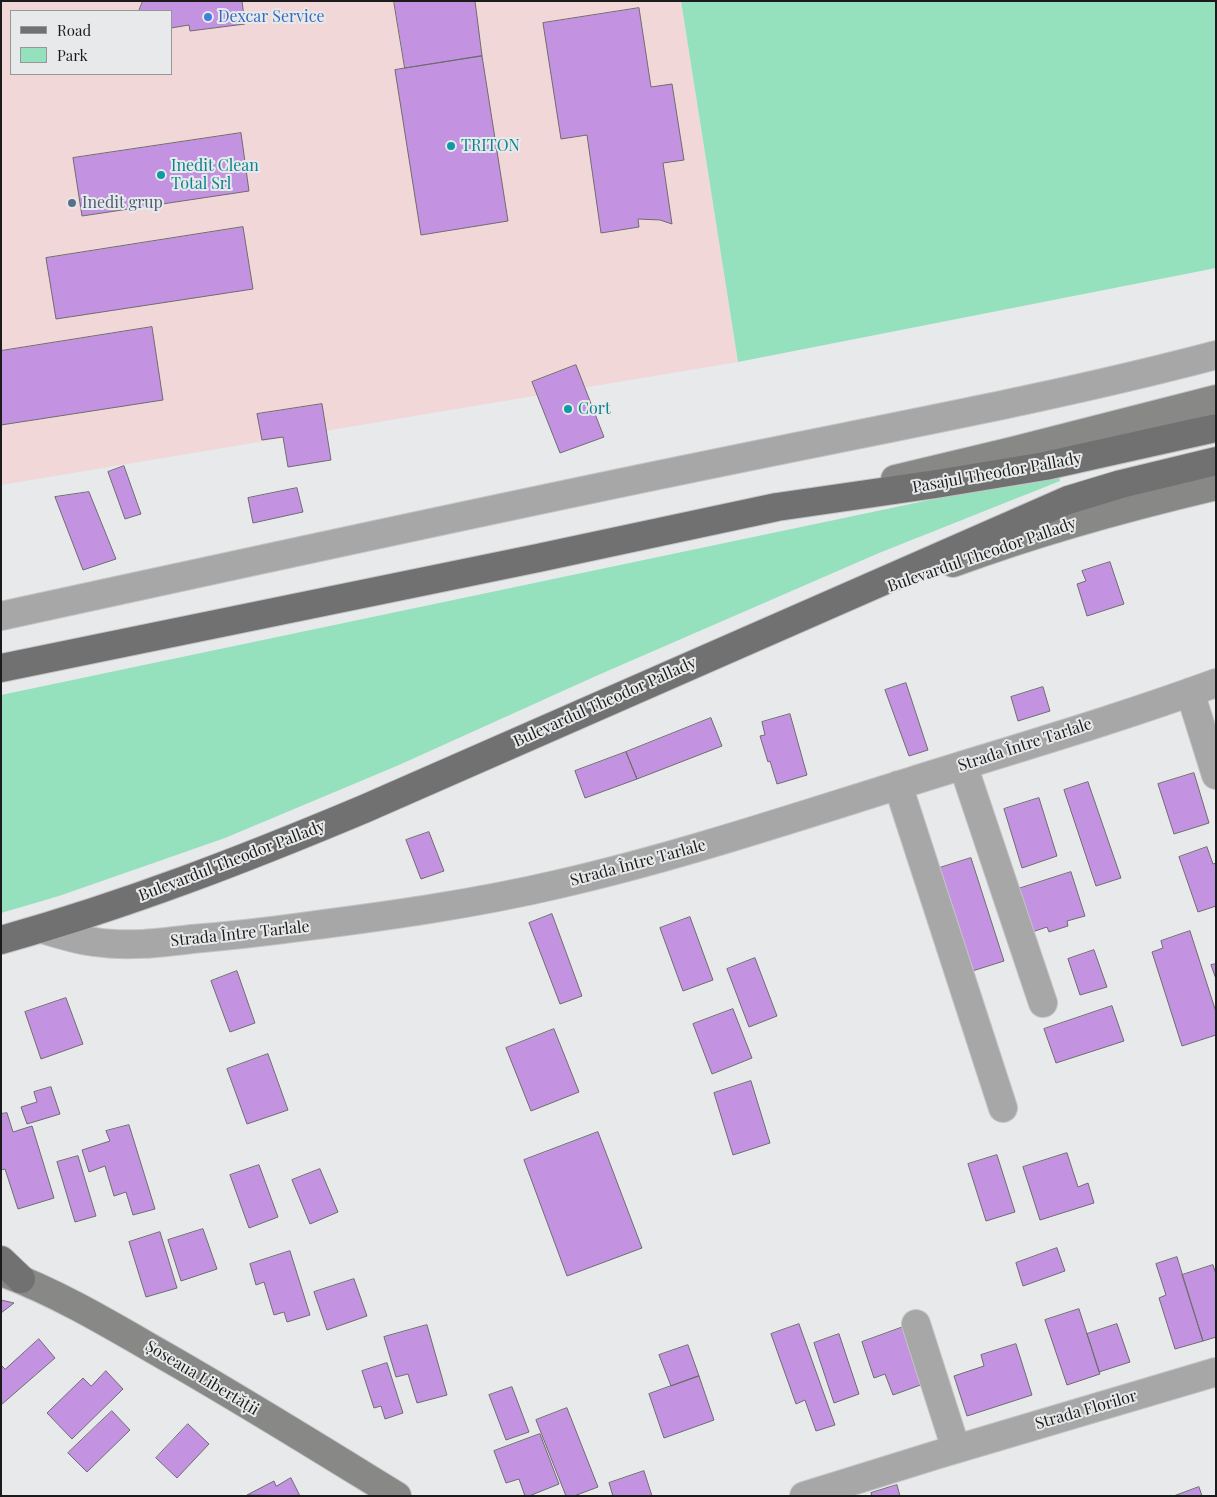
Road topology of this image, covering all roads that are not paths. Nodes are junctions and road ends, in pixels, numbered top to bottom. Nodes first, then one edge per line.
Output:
1 (1216, 355) edge
2 (1216, 398) edge
3 (1216, 428) edge
4 (1216, 461) edge
5 (1216, 486) edge
6 (777, 507) junction
7 (806, 615) junction
8 (1, 616) edge
9 (1, 668) edge
10 (1216, 682) edge
11 (1190, 692) junction
12 (963, 765) junction
13 (1216, 775) edge
14 (898, 785) junction
15 (42, 929) junction
16 (1, 940) edge
17 (1, 958) edge
18 (1043, 1003) dead end
19 (1003, 1108) dead end
20 (1, 1260) edge
21 (11, 1276) edge
22 (916, 1324) dead end
23 (1216, 1372) edge
24 (956, 1449) junction
25 (397, 1496) edge
26 (804, 1496) edge

1 - 8 street
2 - 6 main road
3 - 6 main road, Pasajul Theodor Pallady
4 - 7 main road
5 - 7 main road, Bulevardul Theodor Pallady
6 - 9 main road
7 - 15 main road, Bulevardul Theodor Pallady
10 - 11 street, Strada Între Tarlale
11 - 12 street, Strada Între Tarlale
11 - 13 street
12 - 14 street, Strada Între Tarlale
12 - 18 street
14 - 15 street, Strada Între Tarlale
14 - 19 street
15 - 16 main road, Bulevardul Theodor Pallady
15 - 17 main road
20 - 21 main road
21 - 25 main road, Șoseaua Libertății
22 - 24 street
23 - 24 street, Strada Florilor
24 - 26 street, Strada Florilor

